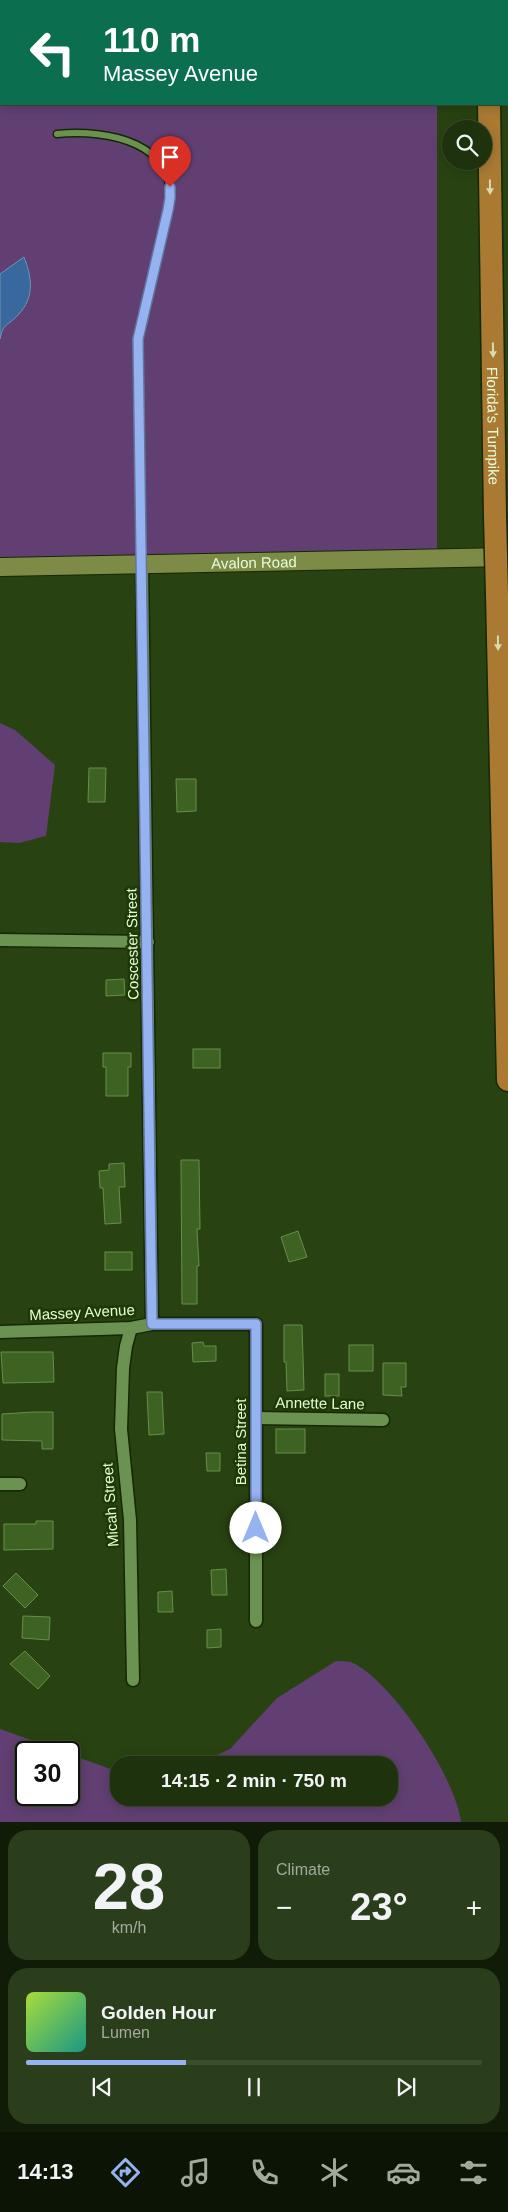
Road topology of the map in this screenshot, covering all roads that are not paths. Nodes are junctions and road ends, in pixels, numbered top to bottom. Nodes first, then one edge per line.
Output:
1 (489, 105) edge
2 (57, 134) dead end
3 (508, 557) edge
4 (142, 564) junction
5 (0, 567) edge
6 (0, 940) edge
7 (148, 942) junction
8 (508, 1080) edge
9 (152, 1324) junction
10 (256, 1324) joint
11 (131, 1328) junction
12 (0, 1332) edge
13 (256, 1418) junction
14 (383, 1420) dead end
15 (0, 1484) edge
16 (20, 1484) dead end
17 (256, 1621) dead end
18 (132, 1680) dead end

1 -> 8 highway, Florida's Turnpike, bridge
2 - 4 lane
3 - 4 main road, Avalon Road
4 - 5 main road, Avalon Road
4 - 7 street, Coscester Street
6 - 7 street
7 - 9 street, Coscester Street
9 - 10 street, Massey Avenue
9 - 11 street, Massey Avenue
10 - 13 street, Betina Street
11 - 12 street, Massey Avenue
11 - 18 street, Micah Street
13 - 14 street, Annette Lane
13 - 17 street, Betina Street
15 - 16 street

